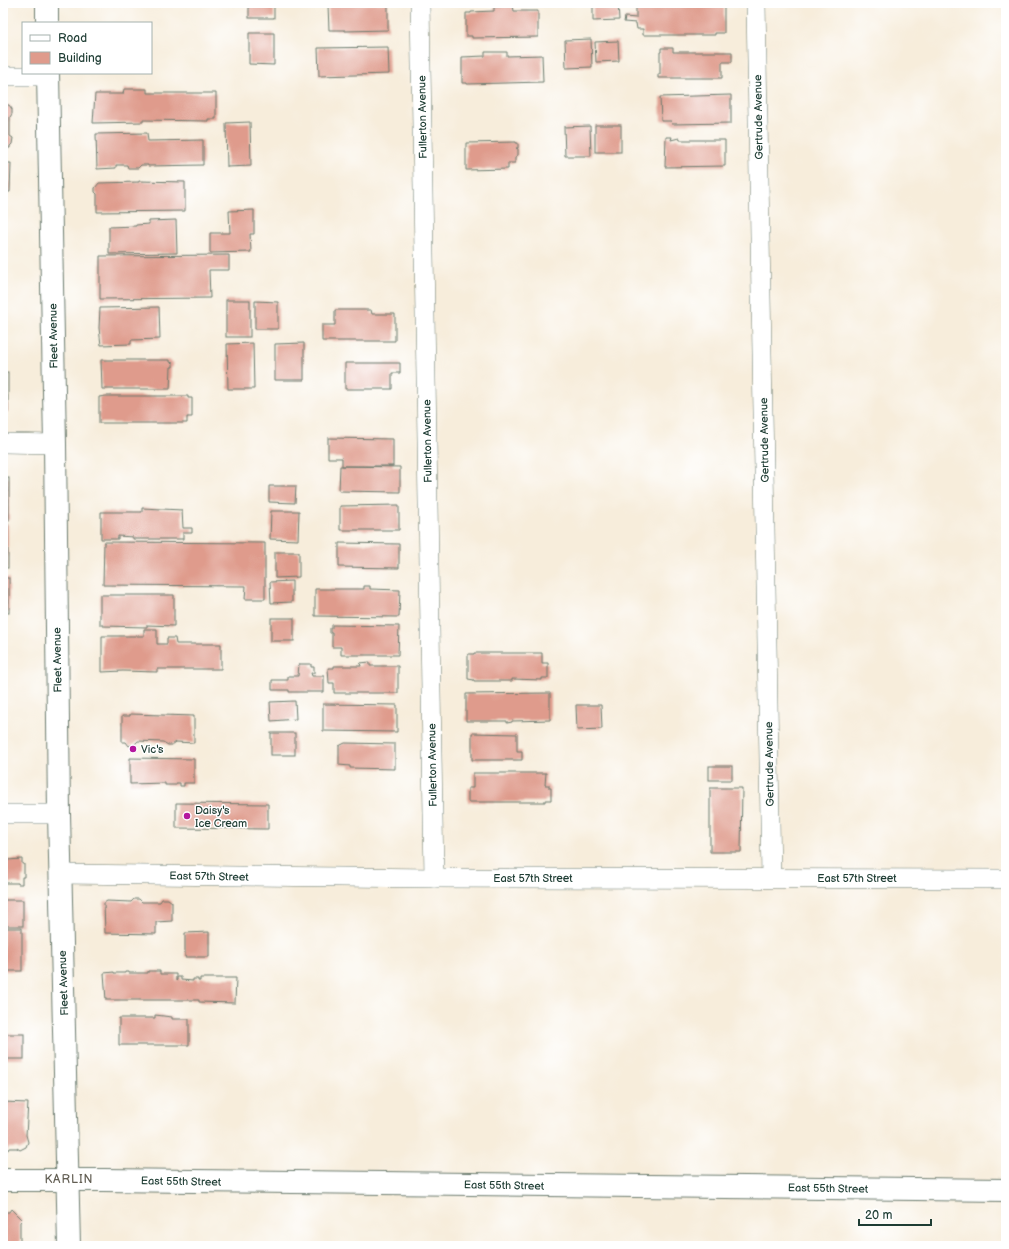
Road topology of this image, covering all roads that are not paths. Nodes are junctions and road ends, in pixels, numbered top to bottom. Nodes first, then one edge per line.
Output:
1 (47, 3) edge
2 (420, 3) edge
3 (756, 3) edge
4 (47, 22) edge
5 (48, 75) edge
6 (3, 76) edge
7 (3, 443) edge
8 (55, 444) junction
9 (3, 814) edge
10 (59, 814) junction
11 (61, 874) junction
12 (434, 878) junction
13 (771, 878) junction
14 (1006, 879) edge
15 (3, 1180) edge
16 (68, 1180) junction
17 (1006, 1190) edge
18 (69, 1246) edge

1 - 4 street
2 - 12 street, Fullerton Avenue
3 - 13 street, Gertrude Avenue
5 - 6 street
5 - 8 street, Fleet Avenue
7 - 8 street
8 - 10 street, Fleet Avenue
9 - 10 street
10 - 11 street, Fleet Avenue
11 - 12 street, East 57th Street
11 - 16 street, Fleet Avenue
12 - 13 street, East 57th Street
13 - 14 street, East 57th Street
15 - 16 street, East 55th Street
16 - 17 street, East 55th Street
16 - 18 street, Fleet Avenue

